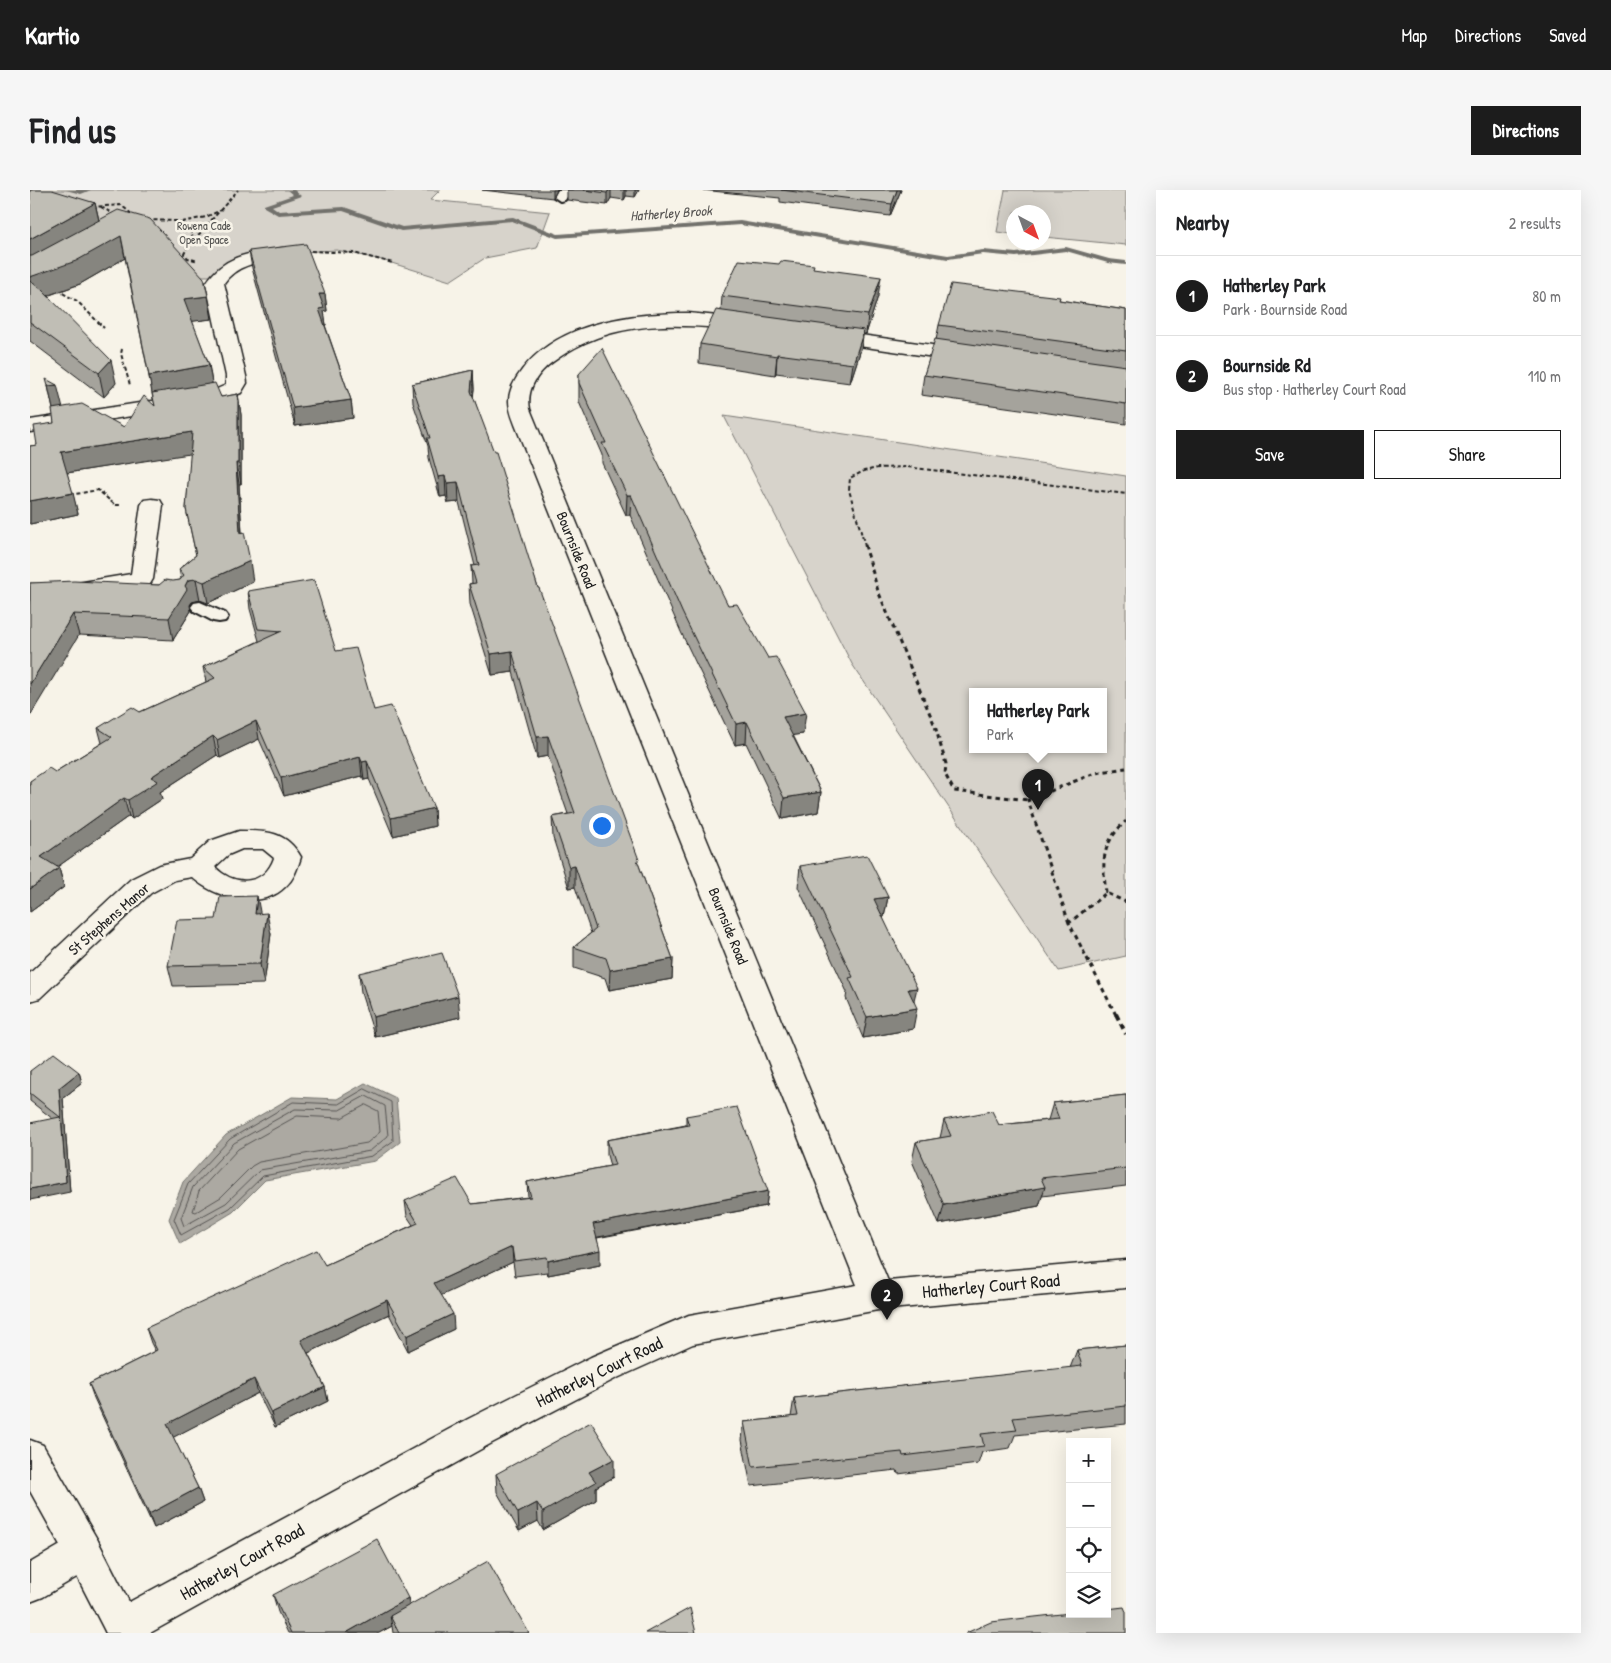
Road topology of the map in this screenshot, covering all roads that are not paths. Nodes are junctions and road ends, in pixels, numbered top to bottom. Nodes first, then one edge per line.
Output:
1 (283, 254) edge
2 (769, 328) edge
3 (808, 333) edge
4 (991, 359) edge
5 (30, 426) edge
6 (152, 505) road end
7 (30, 594) edge
8 (200, 607) dead end
9 (219, 616) dead end
10 (198, 867) dead end
11 (30, 990) edge
12 (1126, 1274) edge
13 (878, 1296) junction
14 (30, 1456) edge
15 (84, 1552) junction
16 (30, 1584) edge
17 (124, 1630) edge

1 - 5 street
2 - 13 street, Bournside Road
3 - 4 street
6 - 7 street
8 - 9 lane
10 - 11 street, St Stephens Manor
12 - 13 street, Hatherley Court Road
13 - 17 street, Hatherley Court Road
14 - 15 street
15 - 16 street
15 - 17 street

